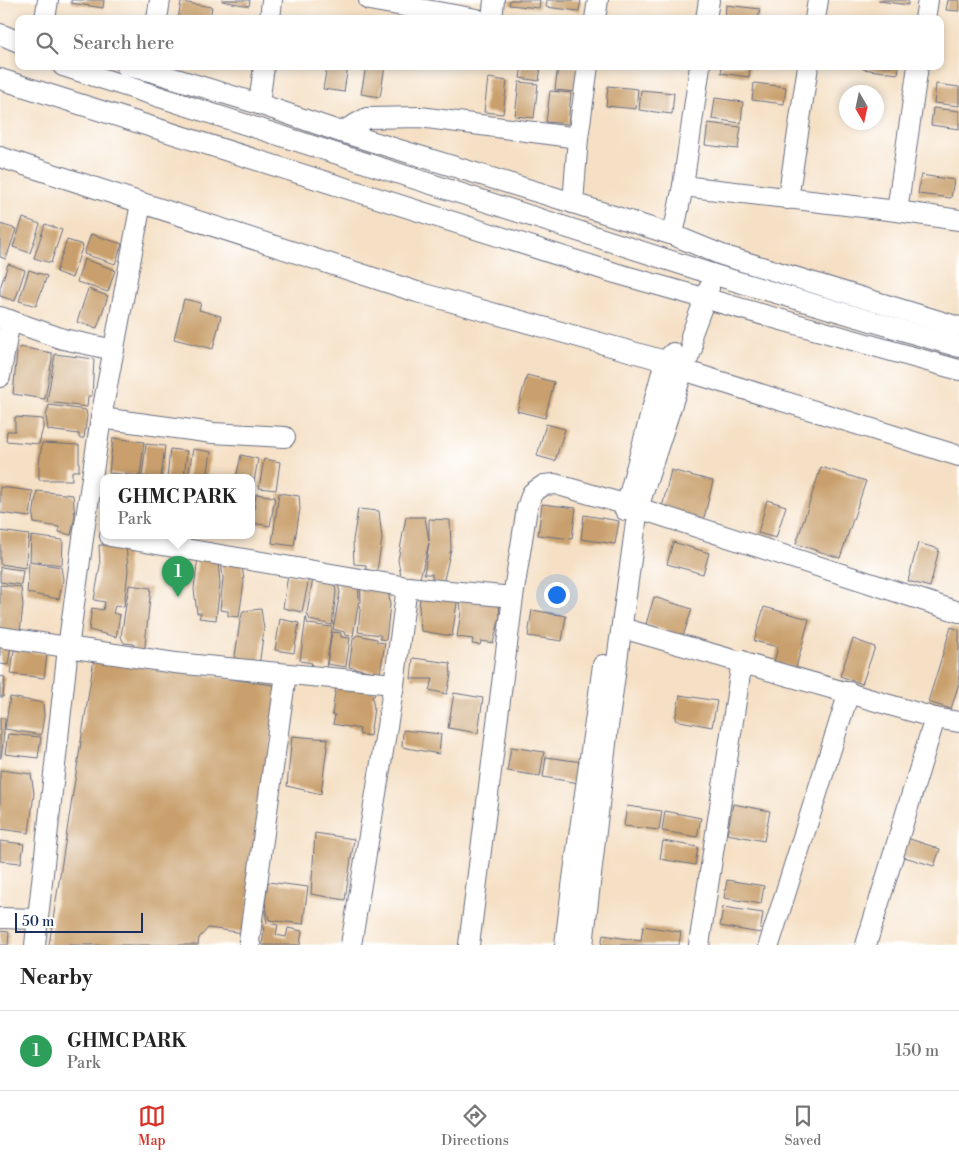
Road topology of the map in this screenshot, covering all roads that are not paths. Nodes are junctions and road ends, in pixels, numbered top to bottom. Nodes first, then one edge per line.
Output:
1 (48, 0) edge
2 (160, 0) edge
3 (272, 0) edge
4 (375, 0) edge
5 (494, 0) edge
6 (598, 0) edge
7 (709, 0) edge
8 (818, 0) edge
9 (928, 0) edge
10 (46, 15) edge
11 (158, 15) edge
12 (270, 15) edge
13 (455, 15) edge
14 (492, 15) edge
15 (596, 15) edge
16 (707, 15) edge
17 (816, 15) edge
18 (926, 15) edge
19 (0, 34) edge
20 (15, 40) edge
21 (0, 46) edge
22 (15, 51) edge
23 (75, 70) edge
24 (157, 70) edge
25 (263, 70) edge
26 (587, 70) edge
27 (699, 70) edge
28 (807, 70) edge
29 (917, 70) edge
30 (0, 79) edge
31 (259, 104) junction
32 (341, 132) junction
33 (578, 138) junction
34 (0, 157) edge
35 (683, 186) junction
36 (788, 199) junction
37 (141, 203) junction
38 (573, 203) junction
39 (897, 211) junction
40 (959, 220) edge
41 (673, 235) junction
42 (722, 255) junction
43 (715, 275) junction
44 (704, 299) junction
45 (5, 319) edge
46 (959, 327) edge
47 (691, 336) junction
48 (959, 347) edge
49 (114, 350) junction
50 (665, 361) junction
51 (683, 370) junction
52 (959, 370) edge
53 (0, 377) edge
54 (100, 418) junction
55 (285, 437) dead end
56 (959, 456) edge
57 (632, 506) junction
58 (84, 531) junction
59 (100, 534) edge
60 (128, 539) edge
61 (407, 586) junction
62 (513, 597) junction
63 (959, 612) edge
64 (622, 628) junction
65 (0, 637) edge
66 (68, 648) junction
67 (742, 661) junction
68 (286, 674) junction
69 (394, 684) junction
70 (848, 692) junction
71 (935, 718) junction
72 (959, 722) edge
73 (0, 918) edge
74 (38, 919) junction
75 (35, 945) edge
76 (250, 945) edge
77 (351, 945) edge
78 (469, 945) edge
79 (565, 945) edge
80 (583, 945) edge
81 (699, 945) edge
82 (769, 945) edge
83 (866, 945) edge

1 - 10 street
2 - 11 street
3 - 12 street
4 - 13 street
5 - 14 street
6 - 15 street
7 - 16 street
8 - 17 street
9 - 18 street
19 - 20 street
21 - 22 street
23 - 43 street
24 - 31 street
25 - 31 street
26 - 33 street
27 - 35 street
28 - 36 street
29 - 39 street
30 - 44 street
31 - 32 street
32 - 33 street
32 - 38 street
33 - 38 street
34 - 37 street
35 - 36 street
35 - 41 street
36 - 39 street
37 - 49 street
37 - 50 street
38 - 41 street
39 - 40 street
41 - 42 street
42 - 43 street
42 - 46 street
43 - 44 street
43 - 48 street
44 - 47 street
44 - 52 street
45 - 49 street
45 - 53 street
47 - 50 street
47 - 51 street
49 - 54 street
50 - 51 street
50 - 57 street
51 - 56 street
51 - 57 street
54 - 55 street
54 - 58 street
57 - 62 street
57 - 63 street
57 - 64 street
57 - 79 street
58 - 59 street
58 - 66 street
60 - 61 street
61 - 62 street
61 - 69 street
62 - 78 street
64 - 67 street
64 - 80 street
65 - 66 street
66 - 68 street
66 - 74 street
67 - 70 street
67 - 81 street
68 - 69 street
68 - 76 street
69 - 77 street
70 - 71 street
70 - 82 street
71 - 72 street
71 - 83 street
73 - 74 street
74 - 75 street

